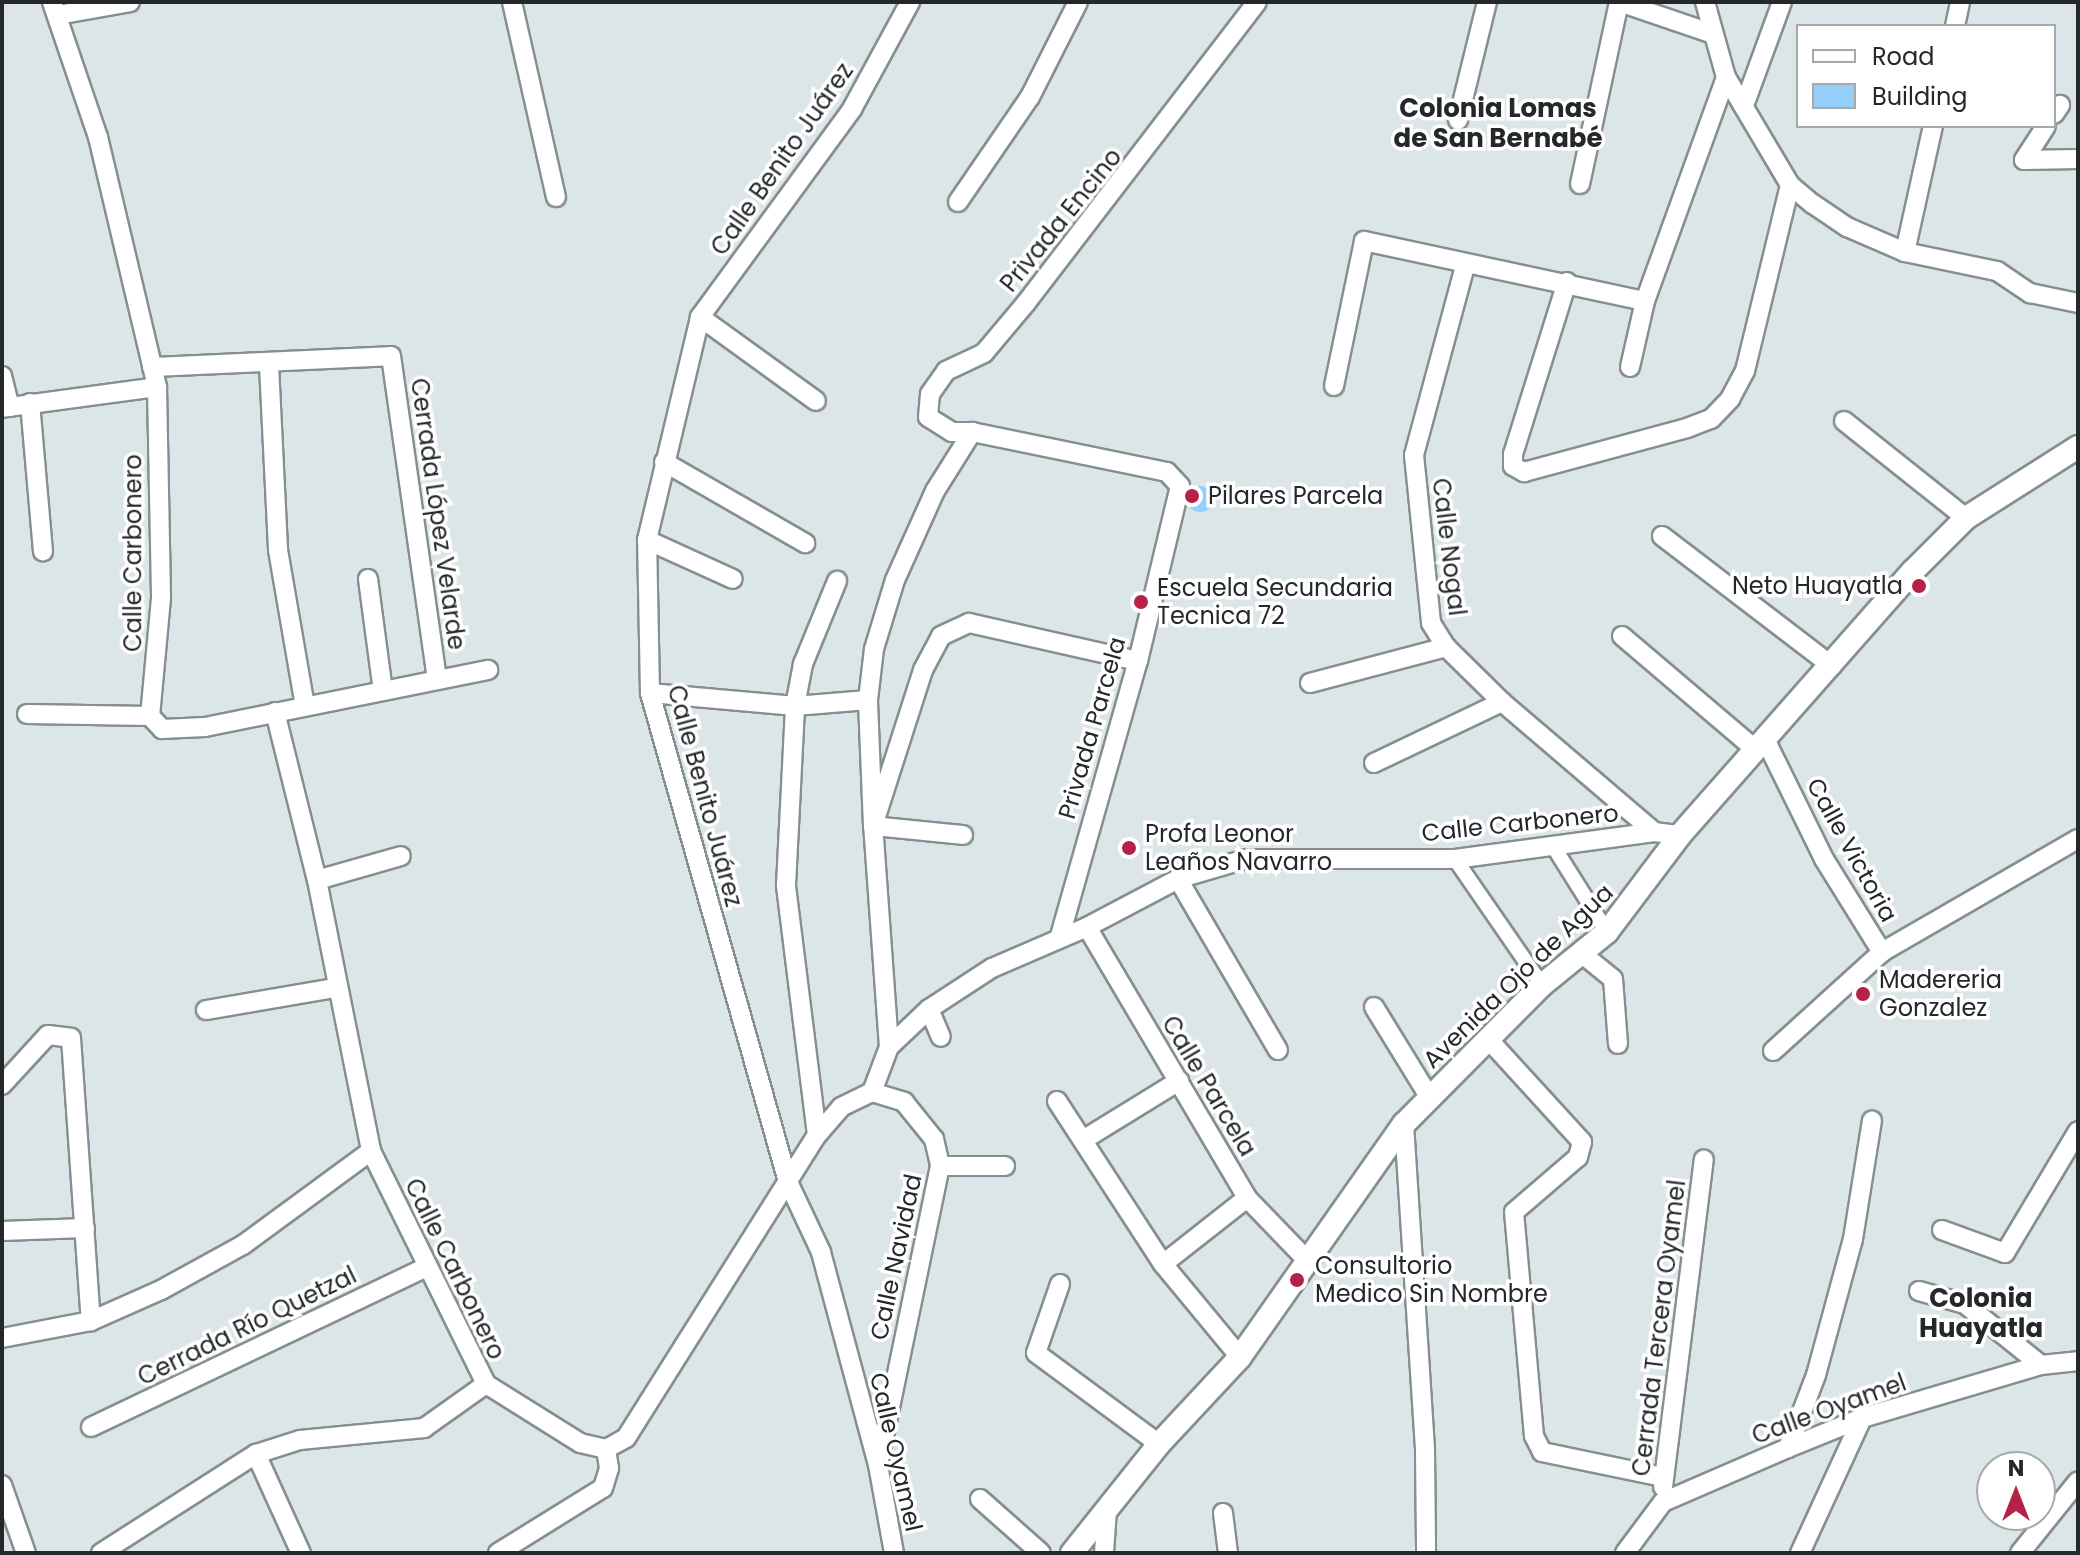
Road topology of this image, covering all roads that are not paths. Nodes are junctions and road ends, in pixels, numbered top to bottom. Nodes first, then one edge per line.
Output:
1 (130, 2) edge
2 (512, 2) edge
3 (910, 2) edge
4 (1078, 2) edge
5 (1257, 2) edge
6 (1487, 2) edge
7 (1619, 2) edge
8 (1705, 2) edge
9 (1782, 2) edge
10 (1960, 2) edge
11 (55, 8) edge
12 (1955, 24) edge
13 (1710, 33) junction
14 (1726, 77) junction
15 (1745, 103) junction
16 (1458, 120) dead end
17 (1933, 128) edge
18 (2045, 128) edge
19 (2078, 159) edge
20 (1580, 184) dead end
21 (1790, 185) junction
22 (556, 197) dead end
23 (958, 202) dead end
24 (1905, 252) junction
25 (1465, 266) junction
26 (1567, 282) junction
27 (1645, 301) junction
28 (2078, 303) edge
29 (700, 317) junction
30 (269, 365) junction
31 (152, 367) junction
32 (1630, 367) dead end
33 (2, 376) edge
34 (1334, 386) dead end
35 (157, 387) junction
36 (816, 401) dead end
37 (30, 403) junction
38 (6, 407) edge
39 (1844, 421) dead end
40 (972, 432) junction
41 (2078, 447) edge
42 (664, 462) junction
43 (1966, 518) junction
44 (1662, 536) dead end
45 (647, 540) junction
46 (805, 543) dead end
47 (43, 551) dead end
48 (368, 579) dead end
49 (733, 579) dead end
50 (837, 581) dead end
51 (1622, 636) dead end
52 (1446, 647) junction
53 (1138, 661) junction
54 (1832, 666) junction
55 (488, 670) dead end
56 (437, 678) junction
57 (1310, 683) dead end
58 (383, 691) junction
59 (650, 693) junction
60 (868, 700) junction
61 (1502, 702) junction
62 (305, 706) junction
63 (795, 706) junction
64 (275, 712) junction
65 (27, 714) dead end
66 (150, 716) junction
67 (1762, 746) junction
68 (1374, 763) dead end
69 (873, 826) junction
70 (1654, 832) junction
71 (963, 835) dead end
72 (1680, 835) junction
73 (2078, 839) edge
74 (1555, 849) junction
75 (401, 856) dead end
76 (1455, 859) junction
77 (1178, 879) junction
78 (317, 880) junction
79 (1087, 927) junction
80 (1607, 932) junction
81 (1060, 936) junction
82 (1882, 952) junction
83 (1581, 953) junction
84 (1542, 985) junction
85 (335, 988) junction
86 (1374, 1007) dead end
87 (929, 1009) junction
88 (206, 1010) dead end
89 (941, 1037) dead end
90 (1489, 1040) junction
91 (1618, 1044) dead end
92 (889, 1047) junction
93 (1278, 1050) dead end
94 (1773, 1051) dead end
95 (1179, 1081) junction
96 (2, 1085) edge
97 (872, 1092) junction
98 (1430, 1098) junction
99 (1057, 1101) dead end
100 (1872, 1121) dead end
101 (1404, 1124) junction
102 (2078, 1131) edge
103 (817, 1135) junction
104 (1083, 1140) junction
105 (371, 1151) junction
106 (1704, 1160) dead end
107 (940, 1166) junction
108 (1005, 1166) dead end
109 (788, 1182) junction
110 (1247, 1198) junction
111 (85, 1228) junction
112 (1942, 1230) dead end
113 (2, 1231) edge
114 (1305, 1258) junction
115 (1163, 1264) junction
116 (424, 1268) junction
117 (1060, 1284) dead end
118 (1919, 1291) dead end
119 (91, 1321) junction
120 (2, 1338) edge
121 (1240, 1357) junction
122 (2078, 1361) edge
123 (2041, 1365) junction
124 (486, 1384) junction
125 (1862, 1418) junction
126 (91, 1427) dead end
127 (1159, 1444) junction
128 (1788, 1448) junction
129 (606, 1449) junction
130 (256, 1454) junction
131 (878, 1465) junction
132 (1663, 1477) junction
133 (2078, 1481) edge
134 (2, 1485) edge
135 (980, 1499) dead end
136 (1663, 1502) junction
137 (1107, 1509) junction
138 (1223, 1513) dead end
139 (26, 1553) edge
140 (101, 1553) edge
141 (301, 1553) edge
142 (498, 1553) edge
143 (894, 1553) edge
144 (1041, 1553) edge
145 (1072, 1553) edge
146 (1104, 1553) edge
147 (1228, 1553) edge
148 (1426, 1553) edge
149 (1625, 1553) edge
150 (1800, 1553) edge
151 (2020, 1553) edge

1 - 11 street
2 - 22 street
3 - 29 street, Calle Benito Juárez
4 - 23 street
5 - 40 street, Privada Encino
6 - 16 street
7 - 13 street
7 - 20 street
8 - 13 street
9 - 15 street
10 - 12 street
11 - 31 street, Calle Carbonero
13 - 14 street
14 - 15 street
14 - 27 street
15 - 21 street
17 - 24 street
18 - 19 street
21 - 24 street
21 - 26 street
24 - 28 street
25 - 26 street
25 - 34 street
25 - 52 street, Calle Nogal
26 - 27 street
27 - 32 street
29 - 36 street
29 - 42 street, Calle Benito Juárez
30 - 31 street, Cerrada López Velarde
30 - 56 street, Cerrada López Velarde
30 - 62 street
31 - 35 street, Calle Carbonero
33 - 38 street
35 - 37 street
35 - 66 street, Calle Carbonero
37 - 38 street
37 - 47 street
39 - 43 street
40 - 53 street, Privada Parcela
40 - 60 street
41 - 43 street, Avenida Ojo de Agua
42 - 45 street, Calle Benito Juárez
42 - 46 street
43 - 54 street, Avenida Ojo de Agua
44 - 54 street
45 - 49 street
45 - 59 street, Calle Benito Juárez
48 - 58 street
50 - 63 street
51 - 67 street
52 - 57 street
52 - 61 street, Calle Nogal
53 - 69 street
53 - 81 street, Privada Parcela
54 - 67 street, Avenida Ojo de Agua
55 - 56 street
56 - 58 street
58 - 62 street
59 - 63 street
59 - 109 street, Calle Benito Juárez
60 - 63 street
60 - 69 street
61 - 68 street
61 - 70 street, Calle Nogal
62 - 64 street
63 - 103 street
64 - 66 street
64 - 78 street, Calle Carbonero
65 - 66 street
67 - 72 street, Avenida Ojo de Agua
67 - 82 street, Calle Victoria
69 - 71 street
69 - 92 street
70 - 72 street, Calle Carbonero
70 - 74 street, Calle Carbonero
72 - 80 street, Avenida Ojo de Agua
73 - 82 street, Calle Victoria
74 - 76 street, Calle Carbonero
74 - 80 street
75 - 78 street
76 - 77 street, Calle Carbonero
76 - 84 street
77 - 79 street, Calle Carbonero
77 - 93 street
78 - 85 street, Calle Carbonero
79 - 81 street, Calle Carbonero
79 - 95 street, Calle Parcela
80 - 83 street, Avenida Ojo de Agua
81 - 87 street, Calle Carbonero
82 - 94 street
83 - 84 street, Avenida Ojo de Agua
83 - 91 street
84 - 90 street, Avenida Ojo de Agua
85 - 88 street
85 - 105 street, Calle Carbonero
86 - 98 street
87 - 89 street
87 - 92 street, Calle Carbonero
90 - 98 street, Avenida Ojo de Agua
90 - 132 street
92 - 97 street, Calle Carbonero
95 - 104 street
95 - 110 street, Calle Parcela
96 - 111 street
97 - 103 street
97 - 107 street, Calle Navidad
98 - 101 street, Avenida Ojo de Agua
99 - 104 street
100 - 128 street
101 - 114 street, Avenida Ojo de Agua
101 - 148 street
102 - 112 street
103 - 109 street
104 - 115 street
105 - 116 street, Calle Carbonero
105 - 119 street
106 - 132 street, Cerrada Tercera Oyamel
107 - 108 street
107 - 131 street, Calle Navidad
109 - 129 street
109 - 131 street, Calle Oyamel
110 - 114 street, Calle Parcela
110 - 115 street
111 - 113 street
111 - 119 street
114 - 121 street, Avenida Ojo de Agua
115 - 121 street
116 - 124 street, Calle Carbonero
116 - 126 street, Cerrada Río Quetzal
117 - 127 street
118 - 123 street
119 - 120 street
121 - 127 street, Avenida Ojo de Agua
122 - 123 street, Calle Oyamel
123 - 125 street, Calle Oyamel
124 - 129 street, Calle Carbonero
124 - 130 street
125 - 128 street, Calle Oyamel
125 - 150 street
127 - 137 street, Avenida Ojo de Agua
128 - 136 street, Calle Oyamel
129 - 142 street
130 - 140 street
130 - 141 street
131 - 143 street, Calle Oyamel
132 - 136 street, Cerrada Tercera Oyamel
133 - 151 street
134 - 139 street
135 - 144 street
136 - 149 street, Calle Oyamel
137 - 145 street, Avenida Ojo de Agua
137 - 146 street
138 - 147 street

